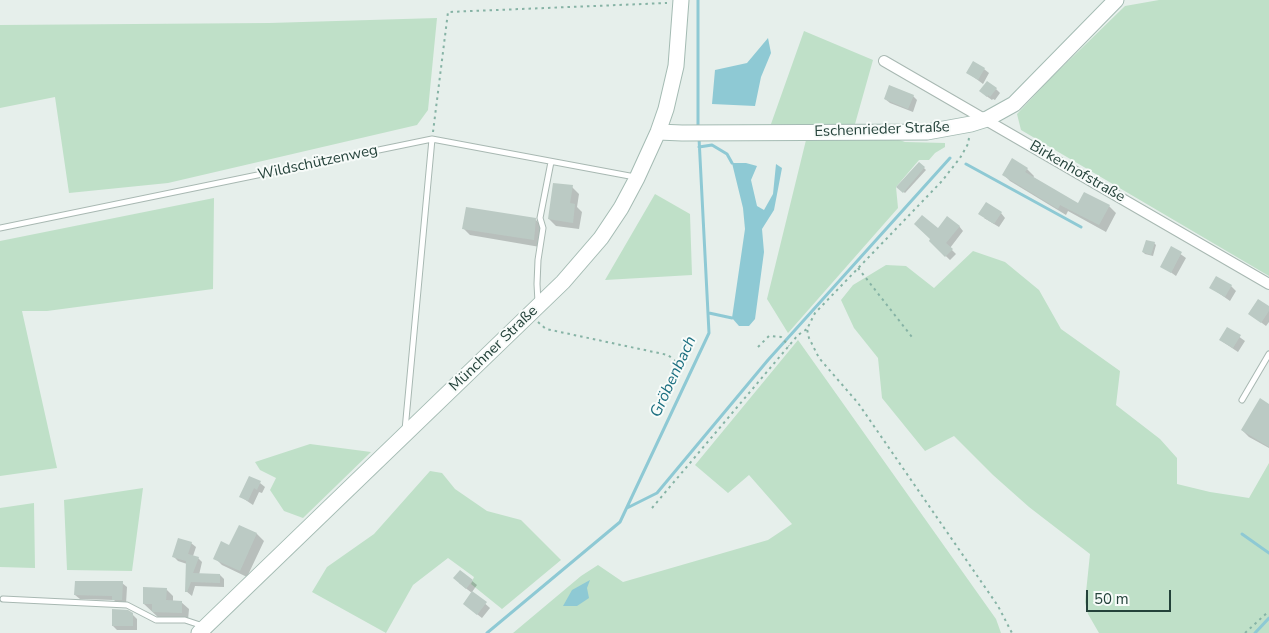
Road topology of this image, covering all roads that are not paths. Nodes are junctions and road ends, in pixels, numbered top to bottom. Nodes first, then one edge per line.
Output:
1 (1116, 0) edge
2 (681, 1) edge
3 (884, 61) dead end
4 (987, 119) junction
5 (658, 132) junction
6 (432, 140) junction
7 (551, 162) junction
8 (638, 178) junction
9 (0, 228) edge
10 (1269, 284) edge
11 (534, 310) junction
12 (1269, 354) edge
13 (1242, 400) dead end
14 (404, 436) junction
15 (3, 600) dead end
16 (202, 630) edge

1 - 4 street, Eschenrieder Straße
2 - 5 street, Münchner Straße
3 - 4 street, Birkenhofstraße
4 - 5 street, Eschenrieder Straße
4 - 10 street, Birkenhofstraße
5 - 8 street, Münchner Straße
6 - 7 lane, Wildschützenweg
6 - 9 lane, Wildschützenweg
6 - 14 lane
7 - 8 lane, Wildschützenweg
7 - 11 lane
8 - 11 street, Münchner Straße
11 - 14 street, Münchner Straße
12 - 13 lane
14 - 16 street, Münchner Straße
15 - 16 lane

